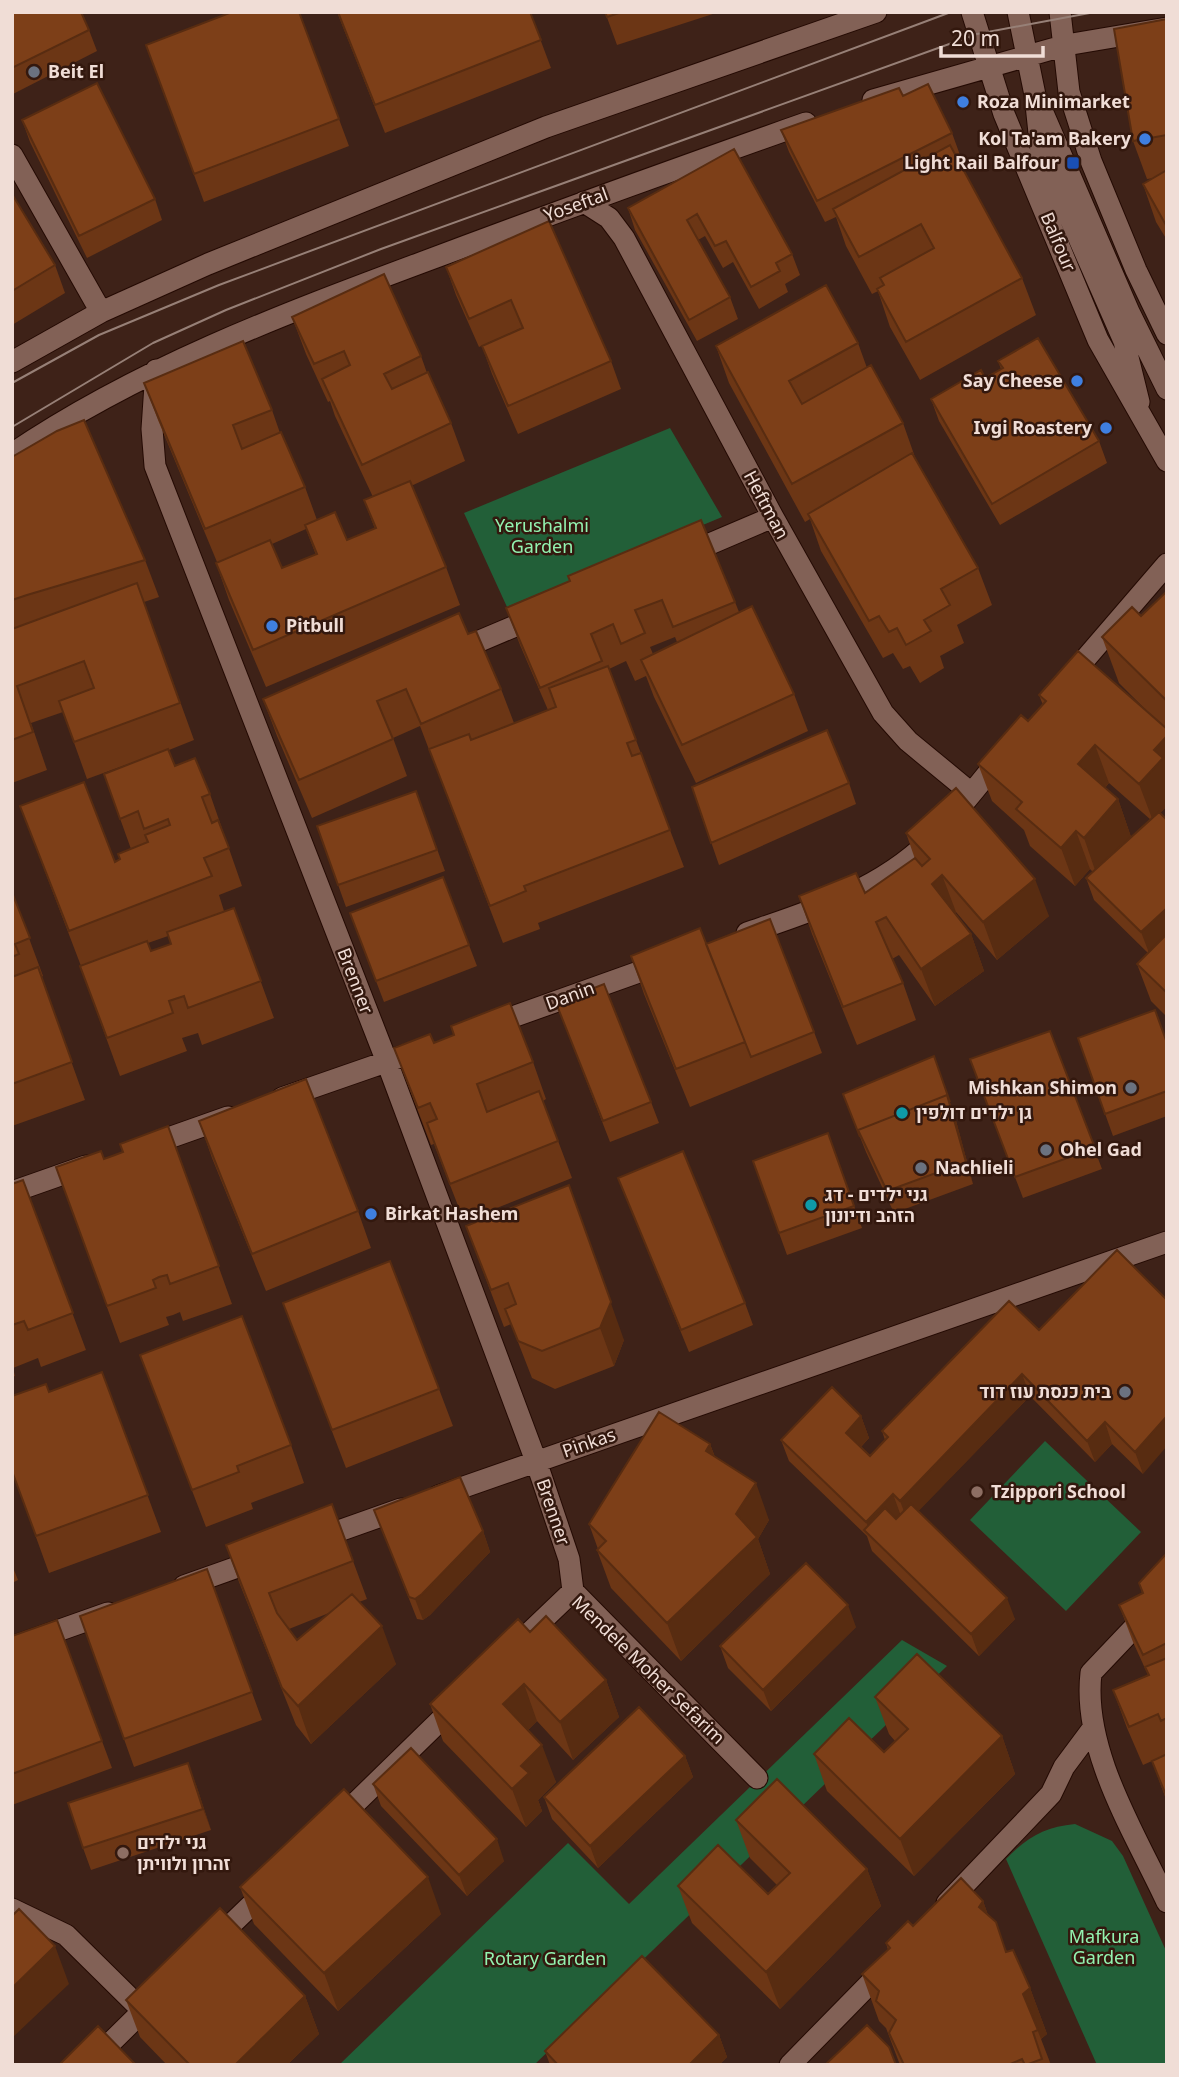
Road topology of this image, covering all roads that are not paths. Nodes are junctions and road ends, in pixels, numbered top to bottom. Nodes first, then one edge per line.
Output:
1 (876, 12) edge
2 (972, 12) edge
3 (1018, 12) edge
4 (1060, 12) edge
5 (1167, 28) edge
6 (1066, 45) junction
7 (1026, 55) junction
8 (988, 68) junction
9 (1035, 95) junction
10 (848, 109) edge
11 (822, 118) edge
12 (12, 155) edge
13 (584, 202) junction
14 (101, 312) junction
15 (1167, 334) edge
16 (12, 362) edge
17 (156, 370) junction
18 (1167, 389) edge
19 (1144, 425) junction
20 (12, 454) edge
21 (1167, 461) edge
22 (773, 517) junction
23 (670, 561) edge
24 (1167, 564) edge
25 (554, 610) edge
26 (439, 659) edge
27 (1051, 699) edge
28 (284, 724) edge
29 (258, 735) junction
30 (1015, 741) edge
31 (971, 793) junction
32 (726, 941) edge
33 (688, 955) edge
34 (473, 1031) edge
35 (449, 1040) edge
36 (387, 1062) junction
37 (129, 1152) edge
38 (103, 1161) edge
39 (12, 1192) edge
40 (1167, 1242) edge
41 (536, 1461) junction
42 (300, 1545) edge
43 (274, 1554) edge
44 (169, 1591) edge
45 (573, 1591) junction
46 (1167, 1593) edge
47 (130, 1605) edge
48 (12, 1647) edge
49 (513, 1650) edge
50 (473, 1689) edge
51 (1093, 1728) junction
52 (757, 1778) dead end
53 (323, 1835) edge
54 (283, 1874) edge
55 (1167, 1902) edge
56 (12, 1909) edge
57 (934, 1917) edge
58 (203, 1952) edge
59 (896, 1956) edge
60 (173, 1982) edge
61 (143, 2011) junction
62 (88, 2065) edge
63 (790, 2065) edge

1 - 14 street
2 - 8 street, Balfour
3 - 7 street
4 - 6 street
5 - 6 street
6 - 7 street
6 - 15 street
7 - 8 street
7 - 9 street
8 - 10 street
8 - 19 street, Balfour
9 - 18 street
9 - 19 street
11 - 13 street, Yoseftal
12 - 14 street
13 - 17 street, Yoseftal
13 - 22 street, Heftman
14 - 16 street
17 - 20 street, Yoseftal
17 - 29 street, Brenner
19 - 21 street, Balfour
22 - 23 street
22 - 31 street, Heftman
24 - 27 street
25 - 26 street
28 - 29 street
29 - 36 street, Brenner
30 - 31 street
31 - 32 street
33 - 34 street, Danin
35 - 36 street
36 - 37 street
36 - 41 street, Brenner
38 - 39 street
40 - 41 street, Pinkas
41 - 42 street, Pinkas
41 - 45 street, Brenner
43 - 44 street
45 - 49 street, Mendele Moher Sefarim
45 - 52 street, Mendele Moher Sefarim
46 - 51 street
47 - 48 street
50 - 53 street
51 - 55 street
51 - 57 street
54 - 58 street
56 - 61 street
59 - 63 street
60 - 61 street
61 - 62 street

